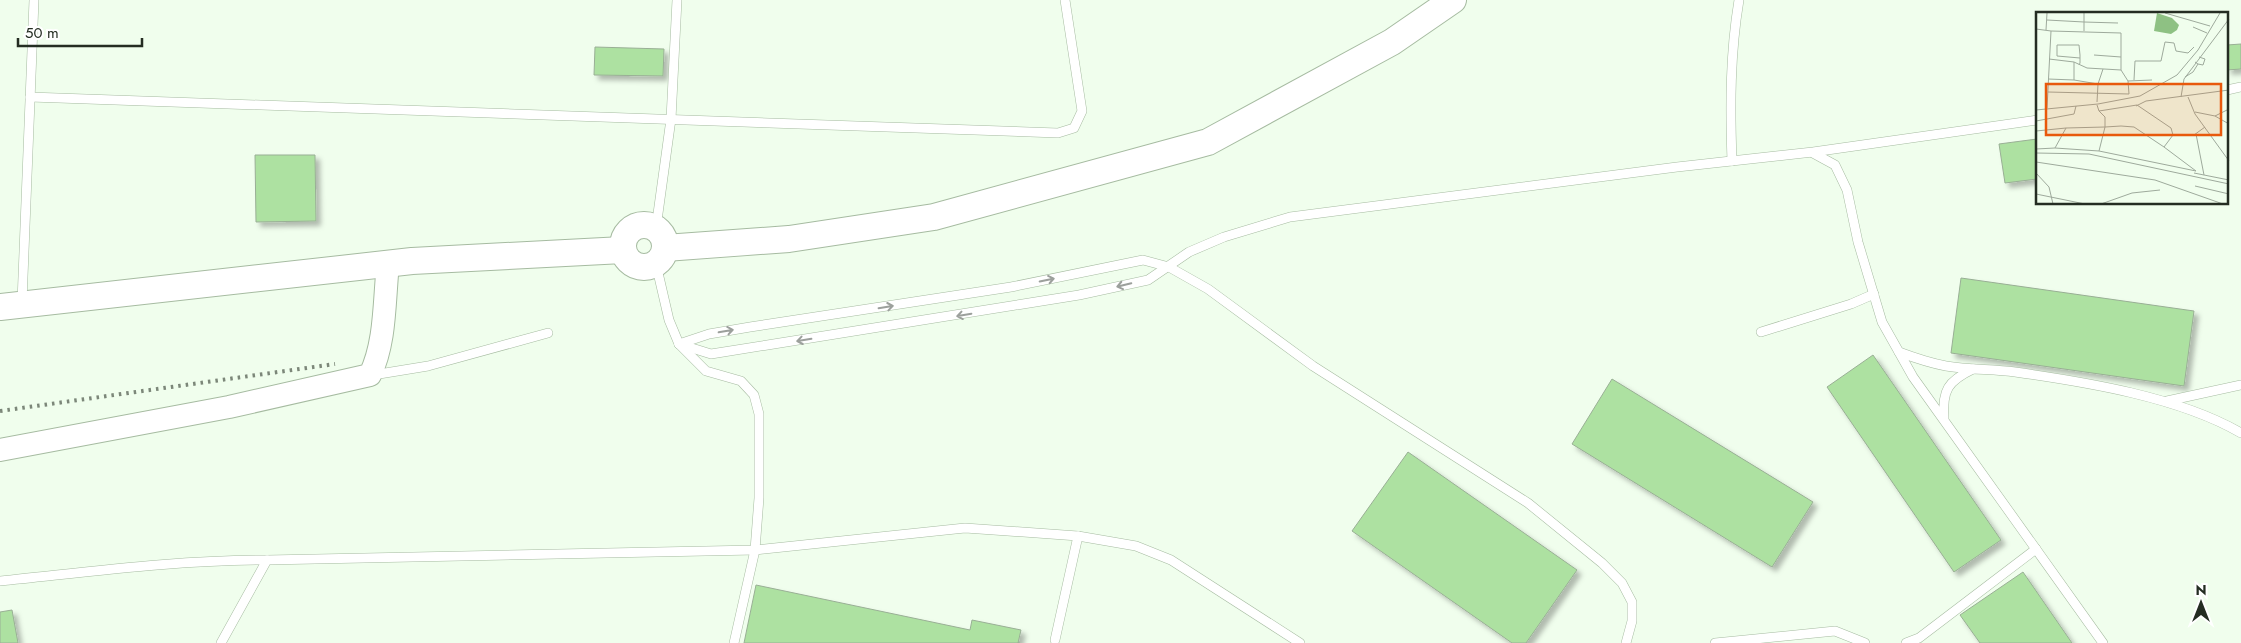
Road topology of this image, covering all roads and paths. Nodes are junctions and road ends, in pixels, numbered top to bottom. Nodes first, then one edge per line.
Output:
1 (34, 0) edge
2 (677, 0) edge
3 (1065, 0) edge
4 (1453, 0) edge
5 (1739, 0) edge
6 (2241, 87) edge
7 (2228, 90) edge
8 (30, 97) junction
9 (671, 119) junction
10 (2036, 120) edge
11 (1812, 152) junction
12 (1732, 161) junction
13 (659, 247) junction
14 (623, 250) junction
15 (388, 264) junction
16 (1169, 267) junction
17 (1874, 294) junction
18 (11, 306) edge
19 (1761, 332) dead end
20 (548, 333) dead end
21 (679, 344) junction
22 (1899, 352) junction
23 (1975, 368) junction
24 (370, 375) junction
25 (2241, 385) edge
26 (2164, 402) junction
27 (1944, 419) junction
28 (2241, 433) edge
29 (0, 450) edge
30 (1078, 536) junction
31 (2036, 549) junction
32 (755, 550) junction
33 (267, 560) junction
34 (0, 581) edge
35 (1055, 640) dead end
36 (1921, 640) edge
37 (221, 643) edge
38 (734, 643) edge
39 (1300, 643) edge
40 (1626, 643) edge
41 (1715, 643) edge
42 (1865, 643) edge
43 (1906, 643) edge
44 (2103, 643) edge

1 - 8 lane
2 - 9 lane
3 - 9 lane
4 - 13 main road
5 - 12 lane
6 - 7 lane
8 - 9 lane
8 - 18 lane
9 - 13 lane
10 - 11 lane
11 - 12 lane
11 - 17 lane
12 - 16 lane
13 - 14 main road
13 - 14 main road
13 - 21 lane
14 - 15 main road
15 - 18 main road
15 - 24 street
21 -> 16 lane
16 -> 21 lane
16 - 40 lane
17 - 19 lane
17 - 22 lane
20 - 24 lane
21 - 32 lane
22 - 23 lane
22 - 27 lane
23 - 26 lane
23 - 27 lane
24 - 29 street
25 - 26 lane
26 - 28 lane
27 - 31 lane
30 - 32 lane
30 - 35 lane
30 - 39 lane
31 - 36 lane
31 - 44 lane
32 - 33 lane
32 - 38 lane
33 - 34 lane
33 - 37 lane
36 - 43 lane
41 - 42 lane

